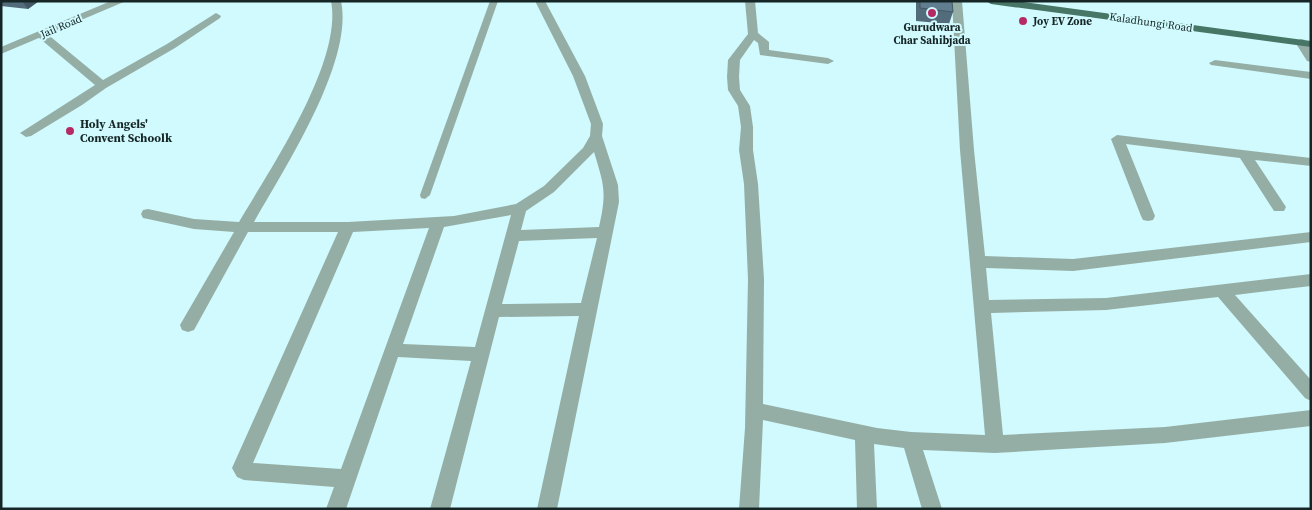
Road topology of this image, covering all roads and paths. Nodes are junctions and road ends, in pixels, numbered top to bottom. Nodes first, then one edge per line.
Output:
1 (121, 1) edge
2 (336, 1) edge
3 (494, 1) edge
4 (540, 1) edge
5 (750, 1) edge
6 (957, 1) edge
7 (991, 1) edge
8 (1057, 1) edge
9 (216, 16) dead end
10 (1132, 16) junction
11 (753, 34) junction
12 (42, 35) junction
13 (1311, 35) edge
14 (1306, 43) edge
15 (1, 51) edge
16 (1311, 60) edge
17 (828, 61) dead end
18 (1215, 63) dead end
19 (1311, 76) edge
20 (102, 85) junction
21 (26, 133) dead end
22 (596, 136) junction
23 (1245, 155) junction
24 (1311, 162) edge
25 (425, 195) dead end
26 (1279, 207) dead end
27 (520, 208) junction
28 (148, 214) dead end
29 (1148, 216) dead end
30 (438, 223) junction
31 (244, 227) junction
32 (348, 227) junction
33 (607, 232) junction
34 (513, 236) junction
35 (1311, 237) edge
36 (979, 262) junction
37 (1311, 280) edge
38 (1222, 291) junction
39 (983, 307) junction
40 (588, 309) junction
41 (493, 311) junction
42 (188, 324) dead end
43 (392, 350) junction
44 (482, 356) junction
45 (1311, 393) edge
46 (754, 410) junction
47 (1311, 418) edge
48 (864, 433) junction
49 (911, 441) junction
50 (995, 444) junction
51 (346, 479) junction
52 (336, 509) edge
53 (440, 509) edge
54 (547, 509) edge
55 (749, 509) edge
56 (867, 509) edge
57 (932, 509) edge

1 - 12 street, Jail Road
2 - 31 street
3 - 25 lane
4 - 22 street
5 - 11 street
6 - 36 street
7 - 10 main road, Kaladhungi Road
8 - 10 main road, Kaladhungi Road
9 - 20 street
10 - 13 main road, Kaladhungi Road
10 - 14 main road, Kaladhungi Road
11 - 17 street
11 - 46 street
12 - 15 street, Jail Road
12 - 20 street
14 - 16 street
18 - 19 street
20 - 21 street
22 - 27 street
22 - 33 street
23 - 24 street
23 - 26 street
23 - 29 street
27 - 30 street
27 - 34 street
28 - 31 street
30 - 32 street
30 - 43 street
31 - 32 street
31 - 42 street
32 - 51 street
33 - 34 street
33 - 40 street
34 - 41 street
35 - 36 street
36 - 39 street
37 - 38 street
38 - 39 street
38 - 45 street
39 - 50 street
40 - 41 street
40 - 54 street
41 - 44 street
43 - 44 street
43 - 51 street
44 - 53 street
46 - 48 street
46 - 55 street
47 - 50 street
48 - 49 street
48 - 56 street
49 - 50 street
49 - 57 street
51 - 52 street

